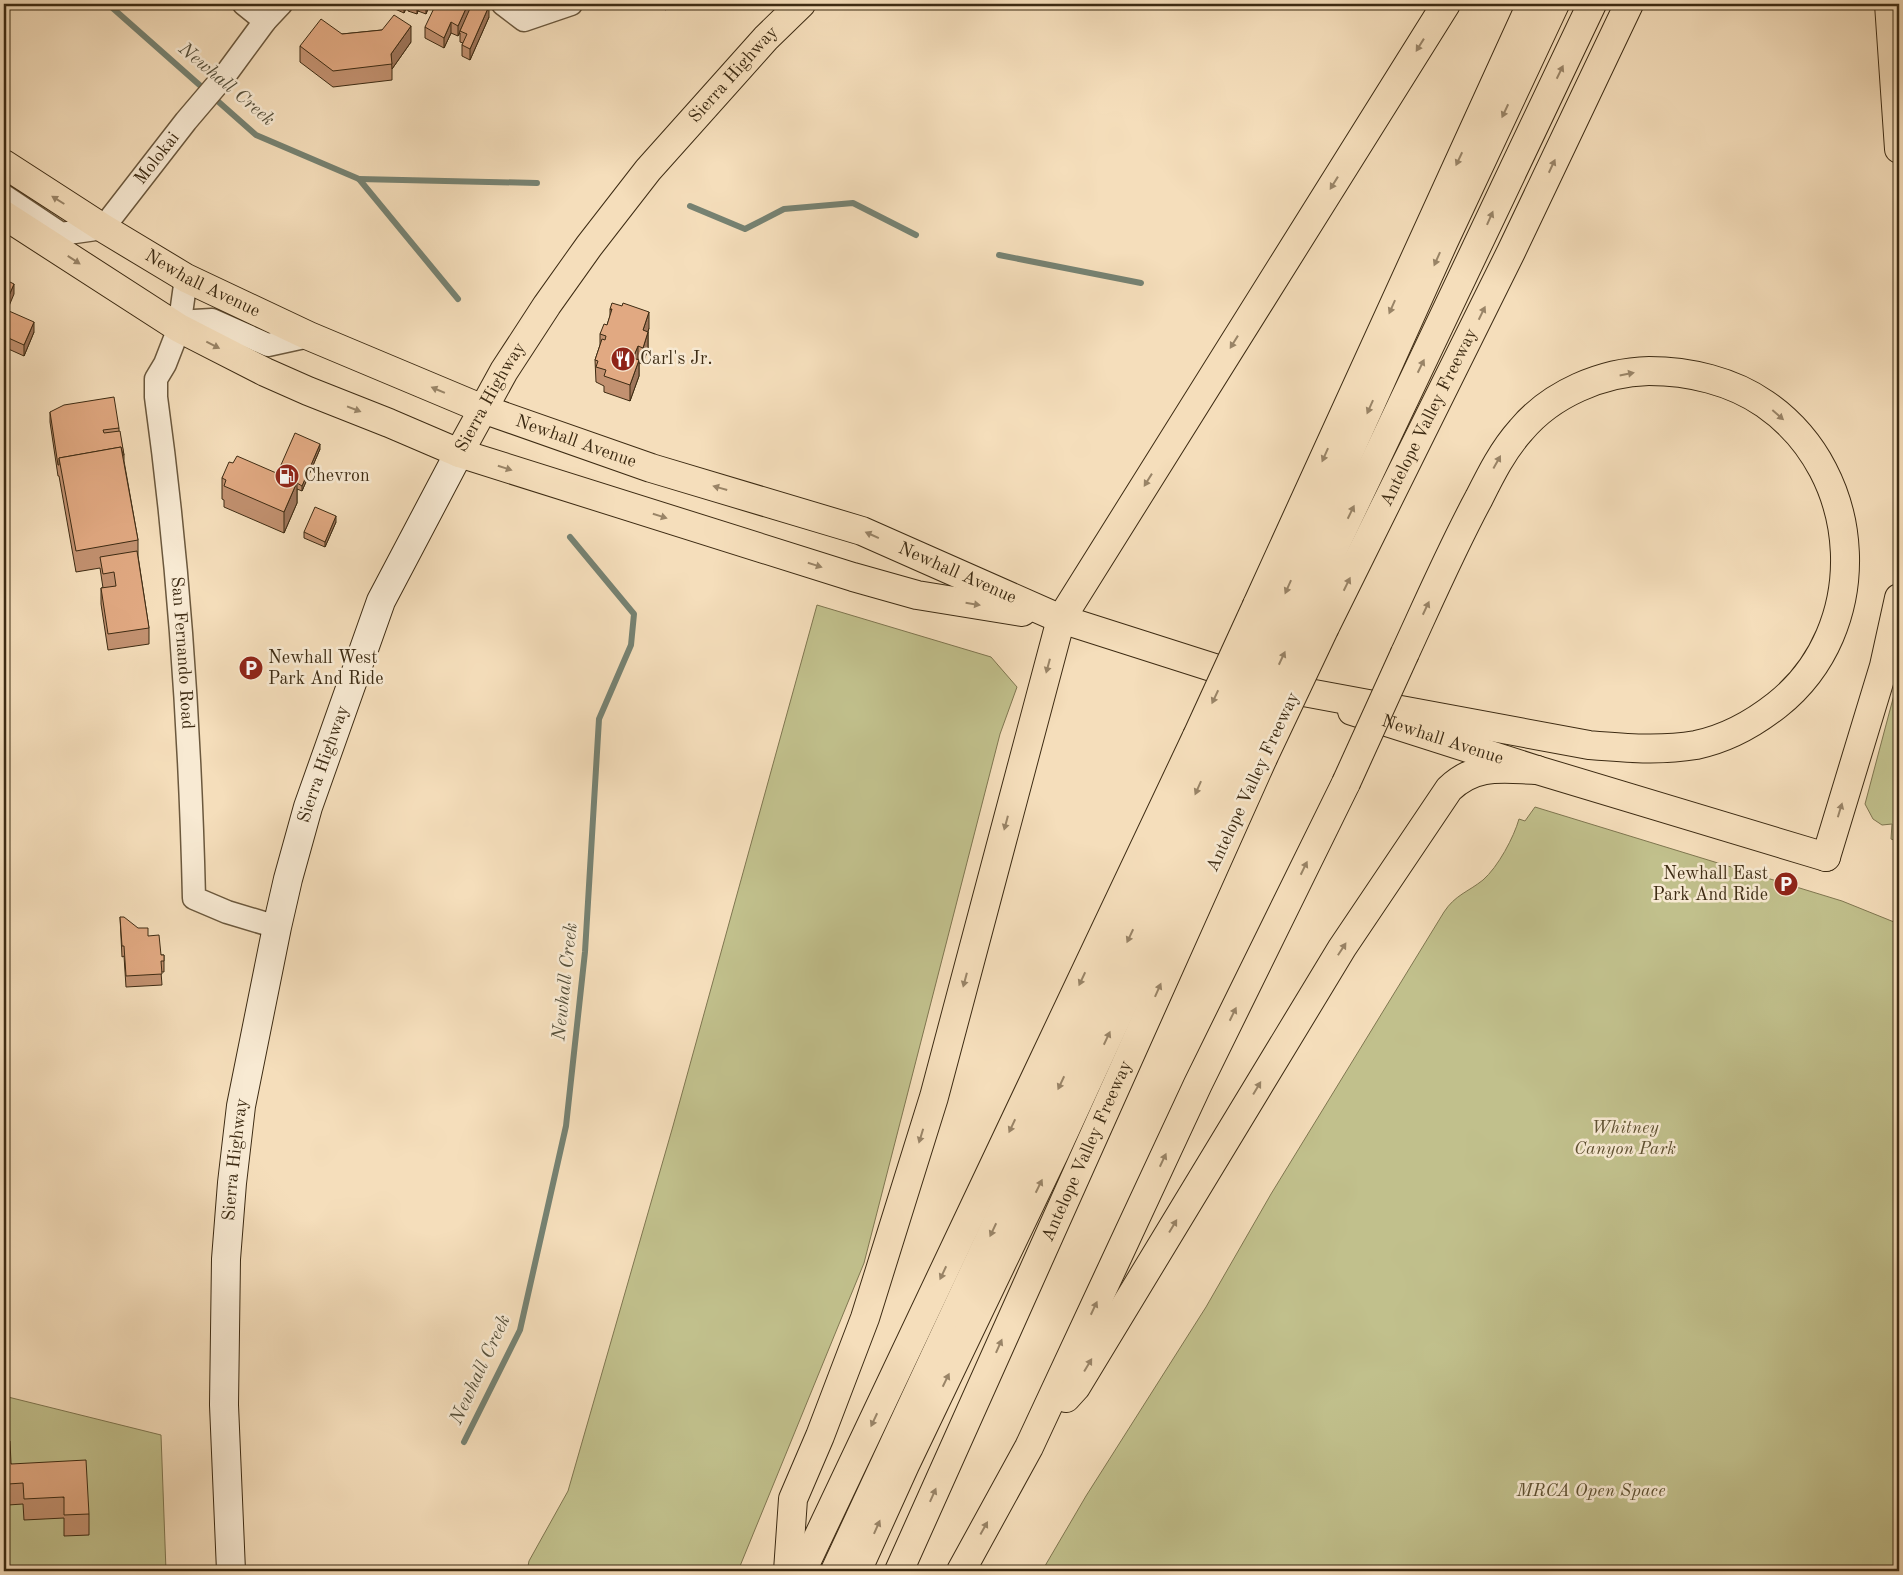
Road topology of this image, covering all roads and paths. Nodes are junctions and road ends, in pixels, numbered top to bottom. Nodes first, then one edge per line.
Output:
1 (244, 4) edge
2 (281, 4) edge
3 (503, 4) edge
4 (571, 4) edge
5 (801, 4) edge
6 (1446, 4) edge
7 (1531, 4) edge
8 (1555, 4) edge
9 (1592, 4) edge
10 (1629, 4) edge
11 (1888, 4) edge
12 (265, 21) junction
13 (1899, 149) edge
14 (4, 164) edge
15 (4, 196) edge
16 (4, 215) edge
17 (103, 228) junction
18 (186, 278) junction
19 (179, 328) junction
20 (309, 336) junction
21 (482, 409) junction
22 (459, 453) junction
23 (1899, 598) edge
24 (1278, 612) junction
25 (1060, 619) junction
26 (1269, 685) junction
27 (1229, 747) junction
28 (1537, 770) junction
29 (277, 926) junction
30 (1029, 1447) junction
31 (231, 1571) edge
32 (788, 1571) edge
33 (802, 1571) edge
34 (835, 1571) edge
35 (857, 1571) edge
36 (899, 1571) edge
37 (961, 1571) edge

1 - 12 street
2 - 12 street, Molokai
3 - 4 street
5 - 21 main road, Sierra Highway
6 -> 25 main road
7 -> 24 main road, Antelope Valley Freeway
8 -> 24 main road
24 -> 9 main road
27 -> 10 main road, Antelope Valley Freeway, bridge
11 - 13 main road
12 - 17 street, Molokai
17 -> 14 main road, Newhall Avenue
15 - 17 street
16 -> 19 main road, Newhall Avenue
17 - 18 main road, Newhall Avenue
18 - 19 street, San Fernando Road
18 - 20 main road, Newhall Avenue
19 - 20 street
19 -> 22 main road, Newhall Avenue
19 - 29 street, San Fernando Road
21 -> 20 main road, Newhall Avenue
21 - 22 main road, Sierra Highway
25 -> 21 main road, Newhall Avenue
22 -> 25 main road, Newhall Avenue
22 - 29 main road, Sierra Highway
28 -> 23 main road, Newhall Avenue
24 -> 27 main road, Antelope Valley Freeway, bridge
27 -> 24 main road, bridge
25 - 26 main road, Newhall Avenue
25 -> 32 main road
26 - 28 main road, Newhall Avenue
30 -> 26 main road, bridge
27 -> 33 main road, Antelope Valley Freeway
27 -> 34 main road
35 -> 27 main road
36 -> 27 main road, Antelope Valley Freeway
30 -> 28 main road
29 - 31 main road, Sierra Highway
37 -> 30 main road

